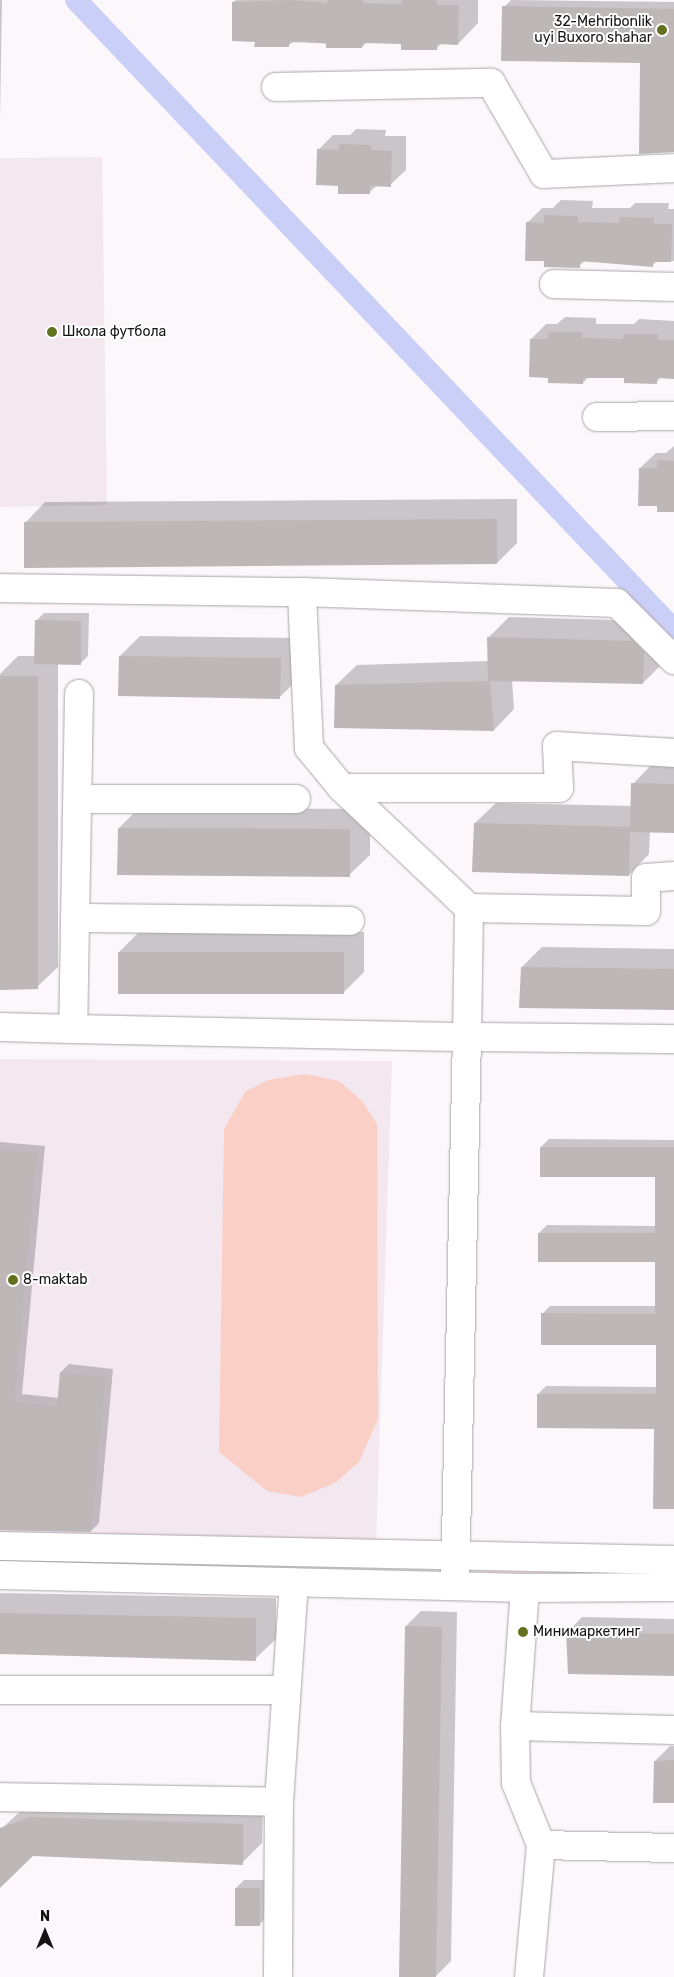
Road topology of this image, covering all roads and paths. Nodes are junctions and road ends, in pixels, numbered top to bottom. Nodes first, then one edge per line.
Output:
1 (276, 87) dead end
2 (674, 168) edge
3 (554, 284) dead end
4 (674, 287) edge
5 (674, 416) edge
6 (597, 417) dead end
7 (0, 588) edge
8 (302, 592) junction
9 (674, 660) edge
10 (80, 694) dead end
11 (674, 753) edge
12 (342, 788) junction
13 (78, 798) junction
14 (296, 798) dead end
15 (674, 876) edge
16 (469, 908) junction
17 (75, 918) junction
18 (350, 921) dead end
19 (0, 1027) edge
20 (73, 1029) junction
21 (467, 1037) junction
22 (674, 1039) edge
23 (0, 1546) edge
24 (455, 1556) junction
25 (674, 1560) edge
26 (0, 1575) edge
27 (294, 1583) junction
28 (455, 1585) junction
29 (674, 1587) edge
30 (525, 1588) junction
31 (0, 1690) edge
32 (285, 1690) junction
33 (515, 1726) junction
34 (674, 1730) edge
35 (0, 1797) edge
36 (280, 1802) junction
37 (541, 1846) junction
38 (674, 1848) edge
39 (278, 1977) edge
40 (529, 1977) edge

1 - 2 street
3 - 4 street
5 - 6 street
7 - 8 street
8 - 9 street
8 - 12 street
10 - 13 street
11 - 12 street
12 - 16 street
13 - 14 street
13 - 17 street
15 - 16 street
16 - 21 street
17 - 18 street
17 - 20 street
19 - 20 street
20 - 21 street
21 - 22 street
21 - 24 street
23 - 24 street
24 - 25 street
24 - 28 street
26 - 27 street
27 - 28 street
27 - 32 street
28 - 30 street
29 - 30 street
30 - 33 street
31 - 32 street
32 - 36 street
33 - 34 street
33 - 37 street
35 - 36 street
36 - 39 street
37 - 38 street
37 - 40 street

